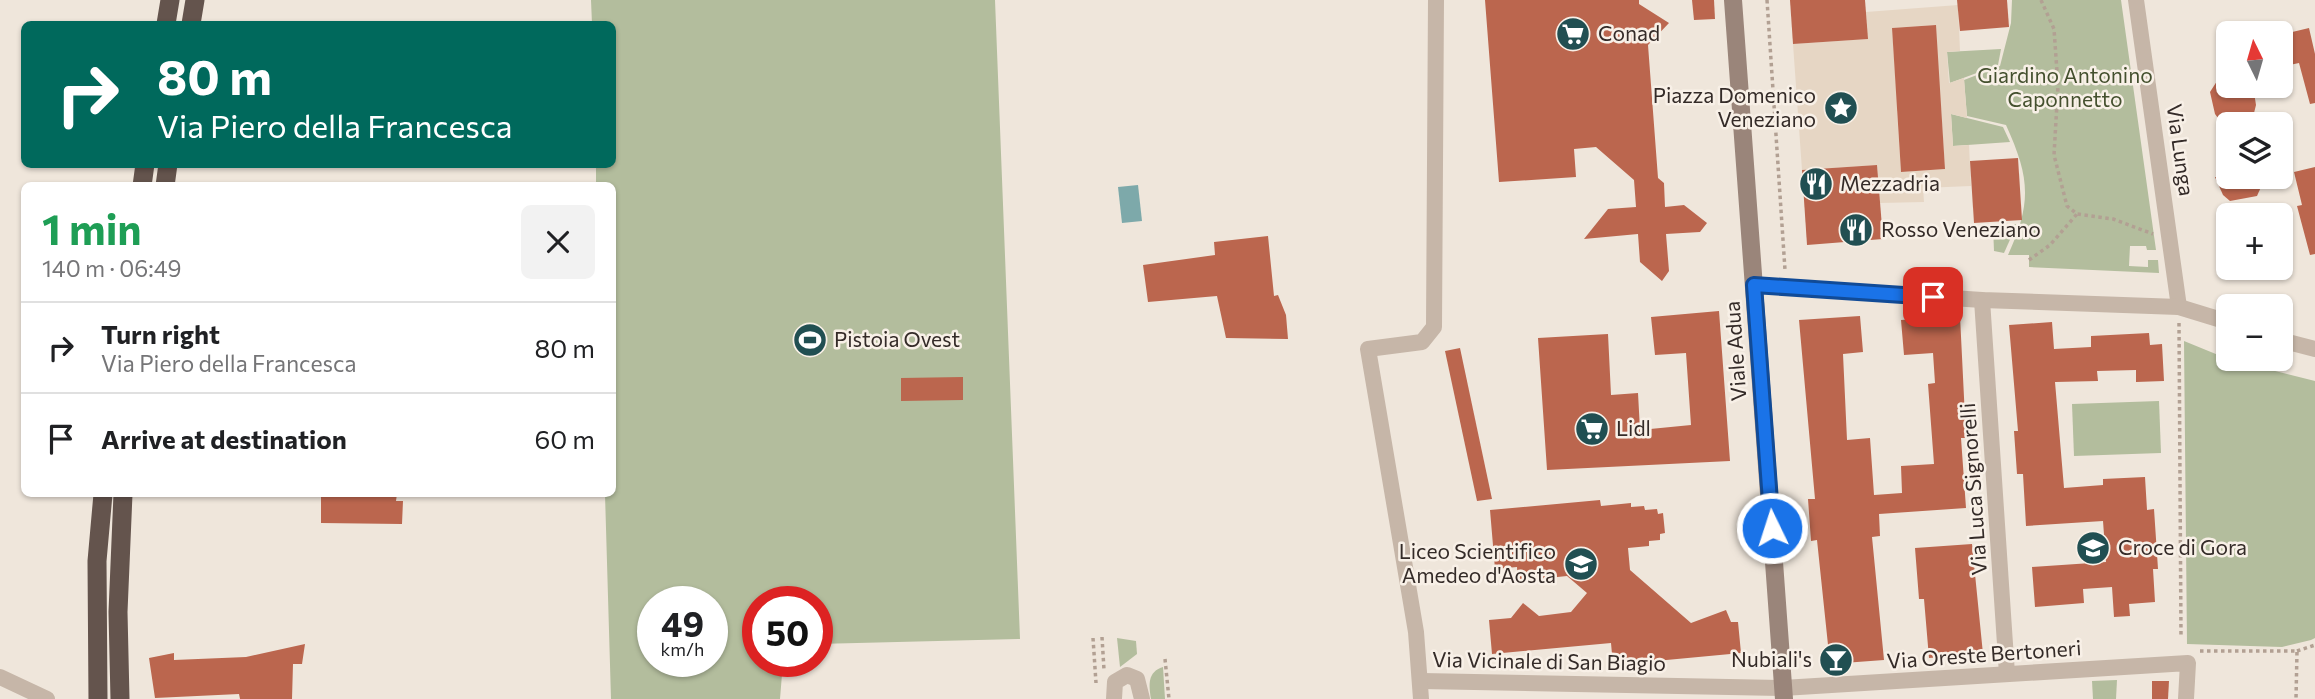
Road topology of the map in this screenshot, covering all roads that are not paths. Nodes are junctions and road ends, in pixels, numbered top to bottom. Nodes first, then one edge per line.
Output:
1 (170, 0) edge
2 (195, 0) edge
3 (1436, 0) edge
4 (1733, 0) edge
5 (2136, 0) edge
6 (166, 21) edge
7 (192, 21) edge
8 (1754, 285) junction
9 (1982, 300) junction
10 (2179, 307) junction
11 (2216, 318) edge
12 (2293, 343) edge
13 (2315, 349) edge
14 (103, 497) edge
15 (123, 497) edge
16 (2007, 674) junction
17 (0, 677) edge
18 (1422, 681) junction
19 (1607, 692) edge
20 (1783, 693) edge
21 (47, 699) edge
22 (98, 699) edge
23 (120, 699) edge
24 (1114, 699) edge
25 (1142, 699) edge
26 (1422, 699) edge
27 (2186, 699) edge

1 - 6 highway
2 - 7 highway
3 - 18 street, Via Vicinale di San Biagio
4 - 8 main road, Viale Adua
5 - 10 street, Via Lunga
8 - 9 street
8 - 20 main road, Viale Adua
9 - 10 street
9 - 16 street, Via Luca Signorelli
10 - 11 street
12 - 13 street
14 - 22 highway
15 - 23 highway
16 - 20 street, Via Oreste Bertoneri
16 - 27 street, Via Oreste Bertoneri
17 - 21 street
18 - 19 street, Via Vicinale di San Biagio
18 - 26 street
19 - 20 street, Via Vicinale di San Biagio
24 - 25 street

